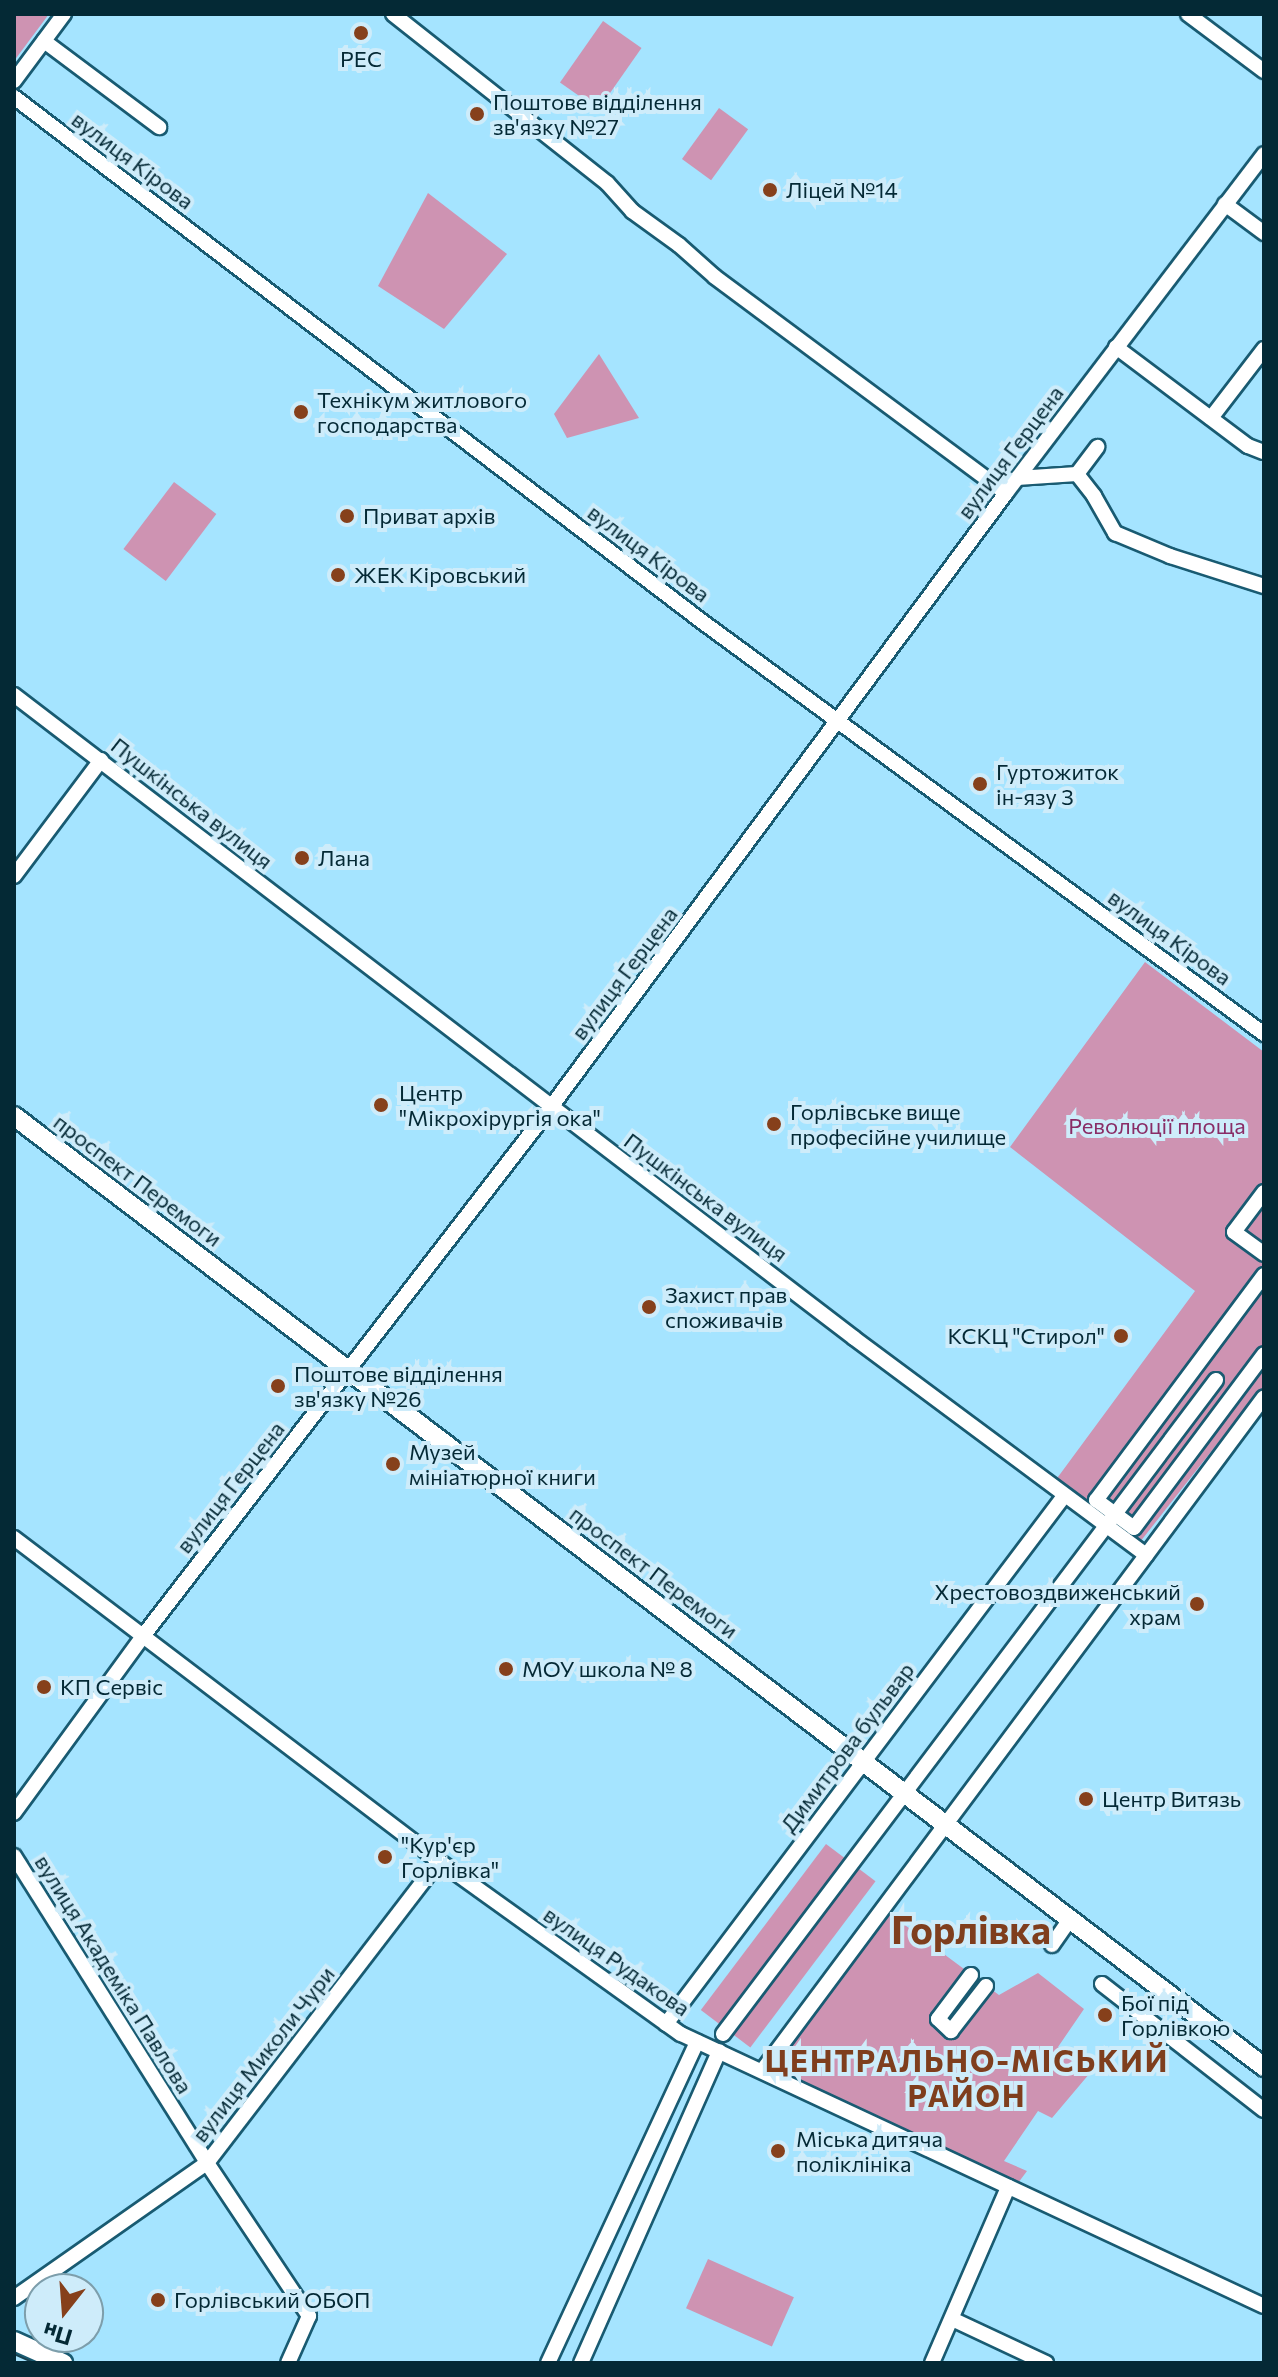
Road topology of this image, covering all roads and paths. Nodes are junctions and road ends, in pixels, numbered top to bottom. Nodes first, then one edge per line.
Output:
1 (64, 14) edge
2 (393, 14) edge
3 (1188, 14) edge
4 (44, 41) junction
5 (1264, 71) edge
6 (14, 81) edge
7 (14, 97) edge
8 (159, 127) dead end
9 (1264, 154) edge
10 (1225, 204) junction
11 (1264, 233) edge
12 (1116, 347) junction
13 (1264, 349) edge
14 (1211, 418) junction
15 (1097, 447) dead end
16 (1264, 452) edge
17 (1077, 474) junction
18 (1017, 478) junction
19 (1006, 493) junction
20 (1264, 586) edge
21 (14, 695) edge
22 (838, 722) junction
23 (101, 760) junction
24 (14, 876) edge
25 (1264, 1034) edge
26 (551, 1107) junction
27 (14, 1116) edge
28 (1264, 1192) edge
29 (1264, 1254) edge
30 (1264, 1275) edge
31 (1264, 1354) edge
32 (1199, 1366) junction
33 (349, 1369) junction
34 (1216, 1380) junction
35 (1234, 1394) junction
36 (1264, 1397) edge
37 (1064, 1496) junction
38 (1114, 1513) junction
39 (1104, 1526) junction
40 (14, 1538) edge
41 (1146, 1555) junction
42 (143, 1636) junction
43 (863, 1761) junction
44 (905, 1793) junction
45 (14, 1813) edge
46 (945, 1824) junction
47 (14, 1856) edge
48 (439, 1861) junction
49 (1070, 1919) junction
50 (1052, 1945) dead end
51 (971, 1975) dead end
52 (1102, 1984) dead end
53 (986, 1986) dead end
54 (666, 2024) junction
55 (944, 2024) junction
56 (723, 2034) dead end
57 (934, 2037) dead end
58 (697, 2042) junction
59 (719, 2051) junction
60 (1264, 2067) edge
61 (762, 2071) junction
62 (1264, 2110) edge
63 (207, 2163) junction
64 (1008, 2187) junction
65 (14, 2298) edge
66 (1264, 2306) edge
67 (952, 2319) junction
68 (14, 2341) edge
69 (63, 2363) edge
70 (288, 2363) edge
71 (548, 2363) edge
72 (581, 2363) edge
73 (932, 2363) edge
74 (1046, 2363) edge

1 - 4 street
2 - 19 street
3 - 5 street
4 - 6 street
4 - 8 street
7 - 22 street, вулиця Кірова
9 - 10 street, вулиця Герцена
10 - 11 street
10 - 12 street, вулиця Герцена
12 - 14 street
12 - 18 street, вулиця Герцена
13 - 14 street
14 - 16 street
15 - 17 street
17 - 18 street
17 - 20 street
18 - 19 street, вулиця Герцена
19 - 22 street, вулиця Герцена
21 - 23 street, Пушкінська вулиця
22 - 25 street, вулиця Кірова
22 - 26 street, вулиця Герцена
23 - 24 street
23 - 26 street, Пушкінська вулиця
26 - 33 street, вулиця Герцена
26 - 37 street, Пушкінська вулиця
27 - 33 main road, проспект Перемоги
28 - 29 street
30 - 32 street
31 - 35 street
32 - 34 street
32 - 38 street
33 - 42 street, вулиця Герцена
33 - 43 main road, проспект Перемоги
34 - 35 street
34 - 38 street
35 - 38 street
36 - 41 street
37 - 39 street, Пушкінська вулиця
37 - 43 street, Димитрова бульвар
38 - 39 street
39 - 41 street, Пушкінська вулиця
39 - 44 street
40 - 42 street, вулиця Рудакова
41 - 46 street
42 - 45 street, вулиця Герцена
42 - 48 street, вулиця Рудакова
43 - 44 main road, проспект Перемоги
43 - 54 street, Димитрова бульвар
44 - 46 main road, проспект Перемоги
44 - 56 street
46 - 49 main road, проспект Перемоги
46 - 61 street
47 - 63 street, вулиця Академіка Павлова
48 - 54 street, вулиця Рудакова
48 - 63 street, вулиця Миколи Чури
49 - 50 street
49 - 60 main road, проспект Перемоги
51 - 55 street
52 - 62 street
53 - 55 street
54 - 58 street, вулиця Рудакова
55 - 57 street
58 - 59 street, вулиця Рудакова
58 - 71 street
59 - 61 street, вулиця Рудакова
59 - 72 street
61 - 64 street, вулиця Рудакова
63 - 65 street, вулиця Миколи Чури
63 - 70 street, вулиця Академіка Павлова
64 - 66 street, вулиця Рудакова
64 - 67 street
67 - 73 street
67 - 74 street
68 - 69 main road

